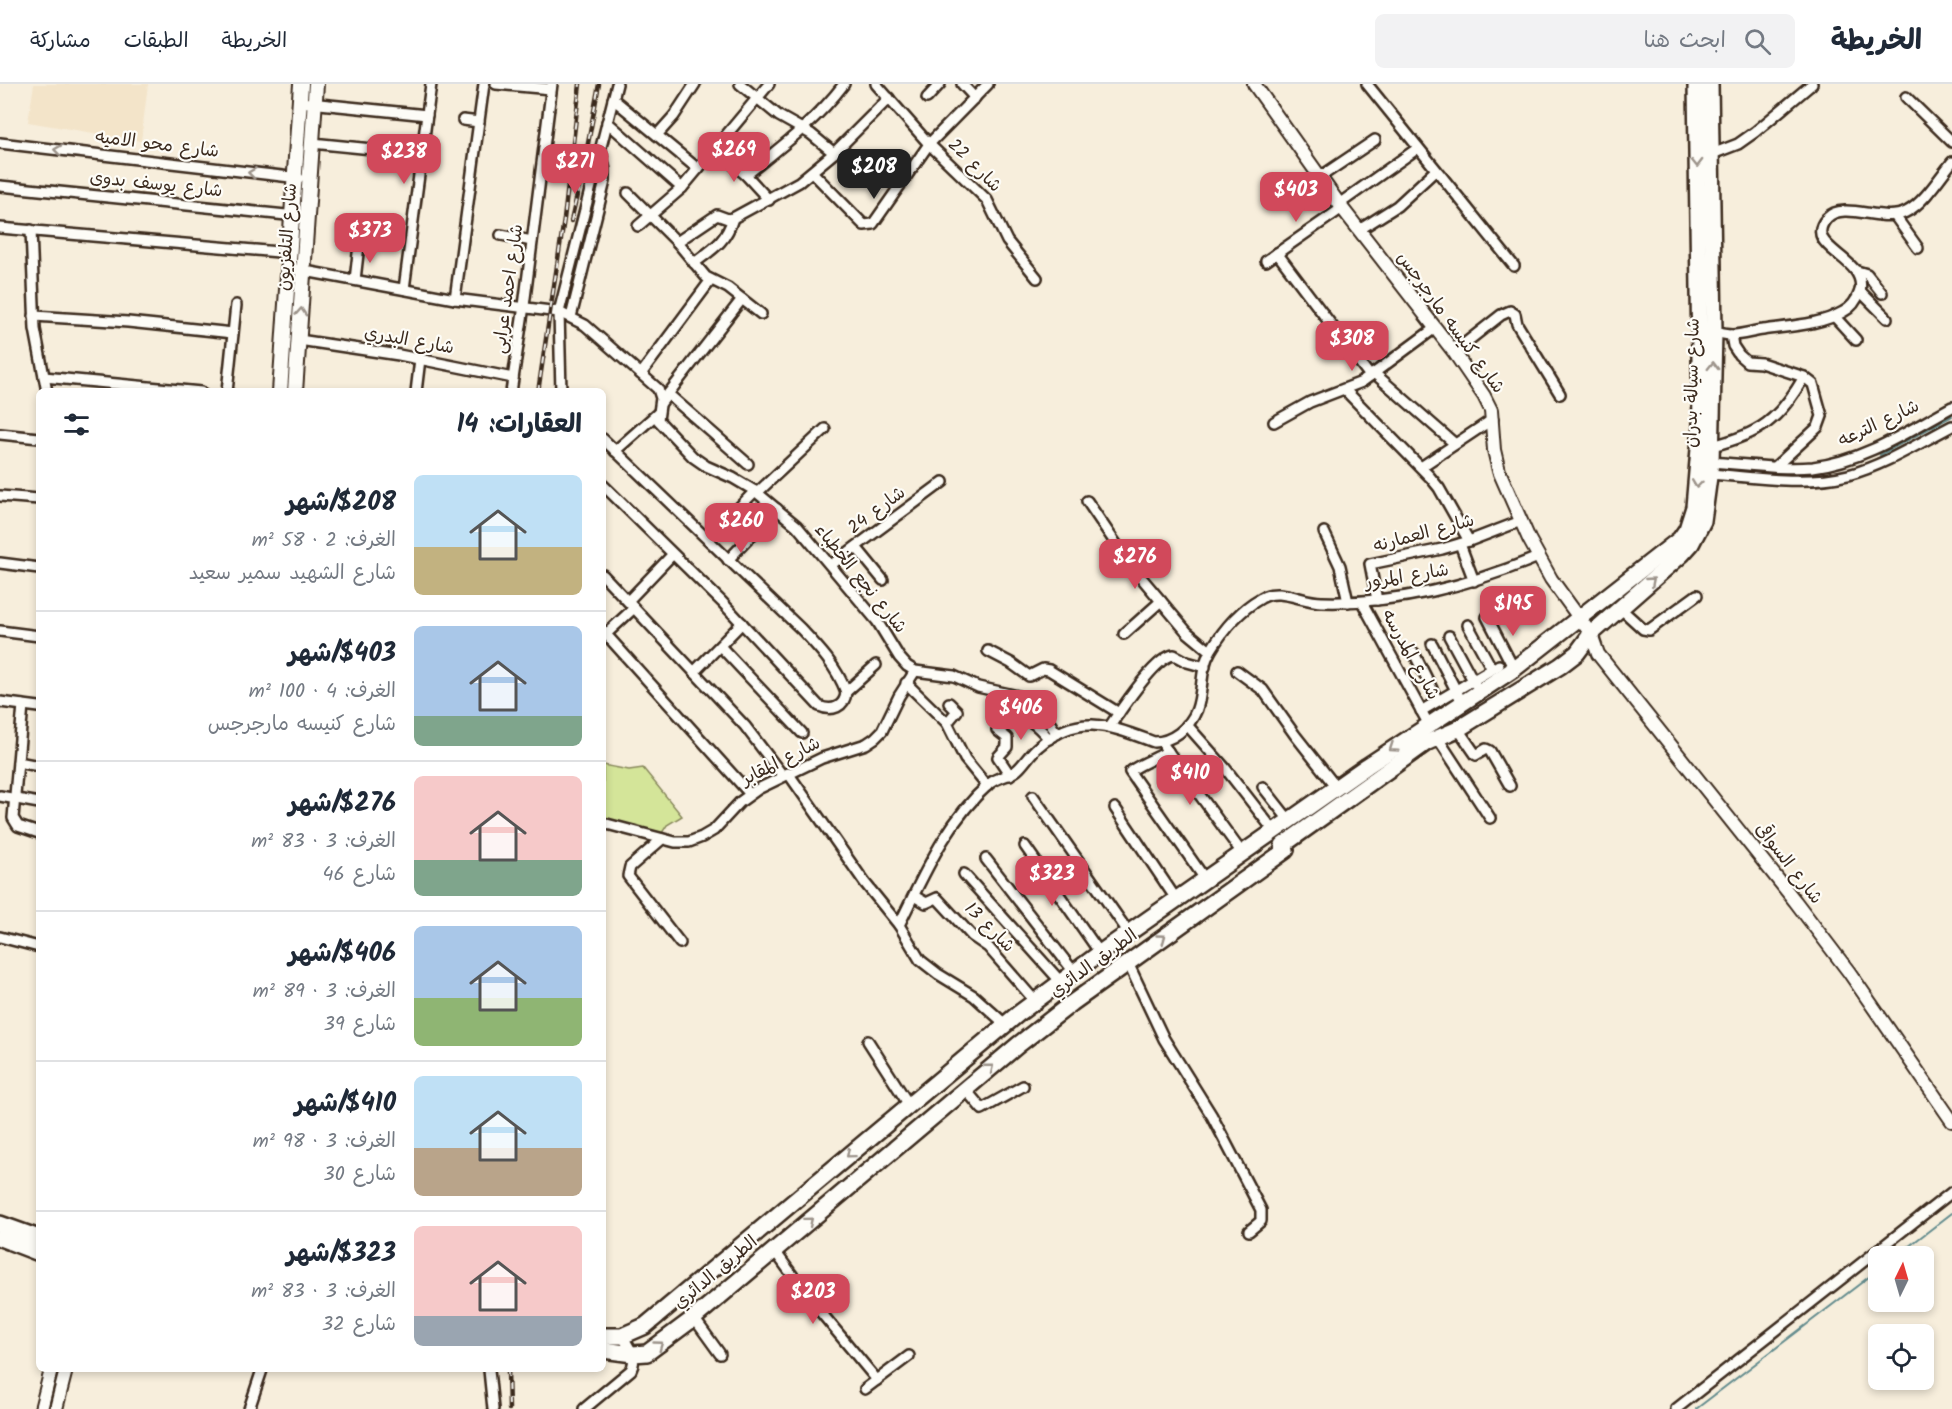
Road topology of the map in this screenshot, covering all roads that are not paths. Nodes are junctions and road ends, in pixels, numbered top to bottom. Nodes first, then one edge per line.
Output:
1 (301, 84) edge
2 (316, 84) edge
3 (431, 84) edge
4 (484, 84) edge
5 (496, 84) edge
6 (617, 84) edge
7 (695, 84) edge
8 (740, 84) edge
9 (769, 84) edge
10 (844, 84) edge
11 (940, 84) edge
12 (962, 84) edge
13 (988, 84) edge
14 (1254, 84) edge
15 (1366, 84) edge
16 (1696, 84) edge
17 (1710, 84) edge
18 (1812, 84) edge
19 (552, 86) edge
20 (881, 86) edge
21 (759, 98) junction
22 (889, 98) junction
23 (927, 98) dead end
24 (975, 98) junction
25 (1906, 98) dead end
26 (614, 99) junction
27 (300, 102) junction
28 (315, 103) junction
29 (427, 115) junction
30 (463, 120) dead end
31 (478, 122) junction
32 (608, 122) junction
33 (1704, 122) junction
34 (803, 129) junction
35 (657, 135) junction
36 (1375, 141) dead end
37 (1952, 142) edge
38 (0, 143) edge
39 (312, 143) junction
40 (929, 144) junction
41 (1418, 148) junction
42 (600, 149) junction
43 (715, 149) junction
44 (834, 153) junction
45 (422, 154) junction
46 (1712, 154) junction
47 (1952, 162) edge
48 (698, 170) junction
49 (1436, 170) junction
50 (812, 172) junction
51 (746, 175) junction
52 (1320, 177) junction
53 (295, 178) junction
54 (310, 179) junction
55 (0, 186) edge
56 (682, 188) junction
57 (628, 193) dead end
58 (769, 200) junction
59 (1340, 206) junction
60 (651, 215) junction
61 (293, 216) junction
62 (1895, 216) junction
63 (308, 217) junction
64 (733, 218) junction
65 (638, 226) dead end
66 (0, 228) edge
67 (31, 230) junction
68 (1359, 230) junction
69 (501, 235) dead end
70 (532, 241) junction
71 (676, 242) junction
72 (359, 245) dead end
73 (1917, 248) dead end
74 (290, 253) junction
75 (1276, 253) junction
76 (1266, 261) dead end
77 (694, 263) junction
78 (1514, 266) dead end
79 (289, 268) junction
80 (304, 271) junction
81 (1857, 271) junction
82 (1036, 278) dead end
83 (355, 280) junction
84 (711, 280) junction
85 (404, 289) junction
86 (1860, 291) junction
87 (1882, 293) dead end
88 (455, 299) junction
89 (742, 299) junction
90 (236, 305) dead end
91 (524, 306) junction
92 (559, 312) junction
93 (761, 314) dead end
94 (34, 316) junction
95 (571, 316) junction
96 (1834, 316) junction
97 (1887, 318) dead end
98 (1435, 327) junction
99 (1714, 332) junction
100 (233, 333) junction
101 (1731, 335) junction
102 (1856, 339) dead end
103 (299, 340) junction
104 (1454, 352) junction
105 (420, 359) junction
106 (641, 374) junction
107 (1372, 374) junction
108 (44, 377) junction
109 (1804, 377) junction
110 (513, 378) junction
111 (46, 388) edge
112 (159, 388) edge
113 (227, 388) edge
114 (280, 388) edge
115 (298, 388) edge
116 (416, 388) edge
117 (512, 388) edge
118 (561, 388) edge
119 (1345, 390) junction
120 (668, 394) junction
121 (1560, 394) dead end
122 (661, 403) junction
123 (1952, 407) edge
124 (658, 413) junction
125 (1493, 419) junction
126 (1274, 422) dead end
127 (1952, 426) edge
128 (825, 429) dead end
129 (0, 434) edge
130 (36, 438) edge
131 (606, 442) edge
132 (1455, 444) junction
133 (1712, 446) junction
134 (615, 451) junction
135 (748, 464) dead end
136 (1420, 467) junction
137 (1775, 467) junction
138 (1711, 468) junction
139 (943, 482) dead end
140 (606, 488) edge
141 (757, 491) junction
142 (0, 496) edge
143 (36, 499) edge
144 (1087, 501) dead end
145 (777, 509) junction
146 (1521, 521) junction
147 (723, 524) dead end
148 (1324, 532) dead end
149 (1465, 543) junction
150 (856, 547) junction
151 (672, 555) junction
152 (1538, 557) junction
153 (728, 560) junction
154 (0, 564) edge
155 (831, 566) junction
156 (36, 568) edge
157 (606, 578) edge
158 (883, 580) dead end
159 (1474, 581) junction
160 (1697, 595) dead end
161 (1377, 600) junction
162 (1161, 601) junction
163 (1348, 602) junction
164 (1362, 602) junction
165 (631, 604) junction
166 (1620, 608) junction
167 (1487, 616) dead end
168 (1579, 619) junction
169 (742, 623) junction
170 (1468, 625) dead end
171 (606, 630) edge
172 (0, 631) edge
173 (1562, 633) junction
174 (606, 634) edge
175 (1124, 634) dead end
176 (1591, 634) junction
177 (36, 636) edge
178 (1449, 636) dead end
179 (1432, 644) dead end
180 (720, 646) junction
181 (988, 651) dead end
182 (1210, 651) junction
183 (1414, 653) dead end
184 (1577, 653) junction
185 (876, 665) dead end
186 (1205, 667) junction
187 (1514, 669) junction
188 (915, 671) junction
189 (1237, 671) dead end
190 (694, 672) junction
191 (906, 683) junction
192 (1477, 687) junction
193 (846, 692) junction
194 (1460, 697) junction
195 (1438, 701) junction
196 (0, 702) edge
197 (950, 703) dead end
198 (23, 705) junction
199 (36, 707) edge
200 (1421, 711) junction
201 (1119, 713) junction
202 (1008, 719) dead end
203 (947, 723) junction
204 (1187, 725) junction
205 (1110, 726) junction
206 (1458, 729) junction
207 (997, 730) dead end
208 (1433, 731) junction
209 (802, 734) dead end
210 (1053, 736) junction
211 (1161, 742) junction
212 (1168, 751) junction
213 (18, 762) junction
214 (36, 765) edge
215 (786, 774) junction
216 (1010, 774) junction
217 (987, 786) junction
218 (1510, 786) dead end
219 (1263, 787) dead end
220 (1336, 787) junction
221 (750, 794) junction
222 (0, 796) edge
223 (1033, 796) dead end
224 (15, 798) junction
225 (36, 802) edge
226 (1115, 808) dead end
227 (1490, 818) dead end
228 (1289, 820) junction
229 (606, 824) edge
230 (1274, 831) junction
231 (36, 832) edge
232 (662, 839) junction
233 (1025, 846) dead end
234 (1242, 853) junction
235 (986, 859) dead end
236 (964, 874) dead end
237 (1205, 879) junction
238 (914, 896) junction
239 (1173, 901) junction
240 (1184, 922) junction
241 (899, 925) junction
242 (1129, 933) junction
243 (0, 937) edge
244 (680, 943) dead end
245 (36, 946) edge
246 (1100, 953) junction
247 (1128, 963) junction
248 (1074, 972) junction
249 (1061, 982) junction
250 (1035, 1001) junction
251 (1005, 1024) junction
252 (868, 1041) dead end
253 (1023, 1086) dead end
254 (965, 1089) junction
255 (909, 1105) junction
256 (1952, 1121) edge
257 (882, 1127) junction
258 (897, 1146) junction
259 (1952, 1192) edge
260 (0, 1224) edge
261 (1249, 1231) dead end
262 (36, 1237) edge
263 (0, 1238) edge
264 (774, 1250) junction
265 (36, 1252) edge
266 (694, 1318) junction
267 (606, 1336) edge
268 (622, 1336) junction
269 (606, 1350) edge
270 (633, 1354) junction
271 (720, 1354) dead end
272 (909, 1356) dead end
273 (50, 1372) edge
274 (65, 1372) edge
275 (261, 1372) edge
276 (489, 1372) edge
277 (877, 1380) junction
278 (865, 1389) dead end
279 (587, 1408) edge
280 (41, 1409) edge
281 (56, 1409) edge
282 (249, 1409) edge
283 (493, 1409) edge
284 (1676, 1409) edge

1 - 27 main road, شارع التلفزيون
2 - 28 main road, شارع التلفزيون
3 - 29 street
4 - 31 street
5 - 19 street
6 - 26 street
7 - 35 street
8 - 21 street
9 - 21 street
10 - 34 street
11 - 23 street
12 - 24 street
13 - 24 street
14 - 52 street, شارع كنيسه مارجرجس
15 - 41 street
16 - 33 main road, شارع سيالة بدران
17 - 33 main road, شارع سيالة بدران
18 - 46 street
19 - 70 street, شارع احمد عرابى
20 - 22 street, شارع 22
21 - 34 street
21 - 43 street
22 - 40 street, شارع 22
22 - 44 street
24 - 40 street
25 - 37 street
26 - 32 street
26 - 35 street
27 - 28 street
27 - 53 main road, شارع التلفزيون
28 - 29 street
28 - 39 main road, شارع التلفزيون
29 - 45 street
30 - 31 street
31 - 88 street
32 - 42 street
32 - 56 street
33 - 46 main road, شارع سيالة بدران
33 -> 168 main road, شارع سيالة بدران
34 - 44 street
34 - 51 street
35 - 48 street
36 - 52 street
53 -> 38 street, شارع محو الاميه
39 - 45 street
39 - 54 main road, شارع التلفزيون
40 - 50 street
40 - 82 street, شارع 22
41 - 49 street
41 - 59 street
42 - 92 street
42 - 95 street
43 - 48 street
43 - 51 street
44 - 50 street
45 - 85 street
46 - 99 main road, شارع سيالة بدران
47 - 62 street
48 - 56 street
49 - 68 street
49 - 78 street
50 - 58 street
51 - 58 street
52 - 59 street, شارع كنيسه مارجرجس
53 - 54 street, شارع محو الاميه
53 - 61 main road, شارع التلفزيون
54 - 63 main road, شارع التلفزيون
55 - 61 street, شارع يوسف بدوى
56 - 60 street
57 - 60 street
58 - 64 street
59 - 68 street, شارع كنيسه مارجرجس
59 - 75 street
60 - 65 street
60 - 71 street
61 - 63 street, شارع يوسف بدوى
61 - 74 main road, شارع التلفزيون
62 - 73 street
62 - 81 street
63 - 80 main road, شارع التلفزيون
64 - 71 street
64 - 77 street
66 - 67 street
67 - 74 street
67 - 94 street
68 - 98 street, شارع كنيسه مارجرجس
69 - 70 street
70 - 91 street, شارع احمد عرابى
71 - 77 street
72 - 83 street
74 - 79 main road, شارع التلفزيون
75 - 76 street
75 - 107 street
77 - 84 street
79 - 80 street
79 - 114 main road, شارع التلفزيون
80 - 83 street
103 -> 80 main road, شارع التلفزيون
81 - 86 street
81 - 87 street
83 - 85 street
84 - 89 street
84 - 106 street
85 - 88 street
86 - 96 street
86 - 97 street
88 - 91 street
89 - 93 street
89 - 120 street
90 - 100 street
91 - 92 street
91 - 110 street, شارع احمد عرابى
92 - 95 street
92 - 118 street
94 - 100 street
94 - 108 street
95 - 106 street
96 - 101 street
96 - 102 street
98 - 104 street, شارع كنيسه مارجرجس
98 - 107 street
99 - 101 street
133 -> 99 main road, شارع سيالة بدران
100 - 113 street
101 - 109 street
103 - 105 street, شارع البدري
103 - 115 main road, شارع التلفزيون
104 - 121 street
104 - 125 street, شارع كنيسه مارجرجس
105 - 110 street, شارع البدري
105 - 116 street
106 - 122 street
107 - 119 street
107 - 132 street
108 - 111 street
108 - 112 street
109 - 133 street
109 - 137 street
110 - 117 street, شارع احمد عرابى
119 - 126 street
119 - 136 street
120 - 122 street
120 - 135 street
122 - 124 street
123 - 137 street, شارع الترعه
124 - 134 street
124 - 141 street, شارع نجع الخطباء
125 - 132 street
125 - 146 street, شارع كنيسه مارجرجس
127 - 138 street, شارع الترعه
128 - 141 street
129 - 130 street
131 - 134 street
132 - 136 street
133 - 138 main road, شارع سيالة بدران
134 - 153 street
136 - 149 street
137 - 138 street, شارع الترعه
166 -> 138 main road, شارع سيالة بدران
139 - 150 street, شارع 24
140 - 151 street
141 - 145 street, شارع نجع الخطباء
141 - 147 street
142 - 143 street
144 - 162 street
145 - 153 street
145 - 155 street, شارع نجع الخطباء
146 - 149 street, شارع العمارنه
146 - 152 street, شارع كنيسه مارجرجس
148 - 163 street
149 - 159 street
149 - 161 street, شارع العمارنه
150 - 155 street, شارع 24
150 - 158 street
151 - 165 street
151 - 169 street
152 - 159 street, شارع المرور
152 - 168 street, شارع كنيسه مارجرجس
153 - 193 street
154 - 156 street
155 - 188 street, شارع نجع الخطباء
157 - 165 street
159 - 161 street, شارع المرور
160 - 166 street
161 - 164 street, شارع المرور
162 - 175 street
162 - 182 street
163 - 164 street, شارع المرور
163 - 182 street, شارع المرور
164 - 200 street, شارع المدرسه
165 - 171 street
165 - 190 street
166 - 176 main road, شارع سيالة بدران
167 - 187 street
168 - 173 main road, الطريق الدائري
168 - 176 street, شارع كنيسه مارجرجس
169 - 180 street
169 - 193 street
170 - 192 street
172 - 177 street
173 - 184 main road
173 - 187 main road, الطريق الدائري
174 - 221 street
176 - 184 main road, الطريق الدائري
176 - 256 street, شارع السواقى
178 - 192 street
179 - 194 street
180 - 190 street
180 - 209 street
181 - 201 street
182 - 186 street
183 - 195 street
184 - 206 main road, الطريق الدائري
185 - 193 street
186 - 201 street
186 - 204 street
187 - 192 main road, الطريق الدائري
188 - 191 street, شارع المقابر
188 - 210 street
189 - 220 street
190 - 215 street
191 - 203 street
191 - 215 street, شارع المقابر
192 - 194 main road, الطريق الدائري
194 - 195 street
194 - 208 main road, الطريق الدائري
195 - 200 street
196 - 198 street
197 - 203 street
198 - 199 street
198 - 213 street
200 - 208 street, شارع المدرسه
201 - 205 street
202 - 210 street
203 - 217 street
204 - 211 street
204 - 230 street
205 - 210 street
205 - 211 street
206 - 208 main road, الطريق الدائري
206 - 218 street
207 - 216 street
208 -> 220 main road, الطريق الدائري
208 - 227 street, شارع المدرسه
208 - 240 main road, الطريق الدائري
210 - 216 street
211 - 212 street
212 - 234 street
212 - 237 street
213 - 214 street
213 - 224 street
215 - 221 street, شارع المقابر
215 - 241 street
216 - 217 street
217 - 238 street
219 - 228 street
220 - 228 main road, الطريق الدائري
221 - 232 street, شارع المقابر
222 - 224 street
223 - 242 street
224 - 225 street
224 - 231 street
226 - 239 street
228 - 230 main road, الطريق الدائري
229 - 232 street, شارع المقابر
230 - 234 main road, الطريق الدائري
232 - 244 street
233 - 246 street
234 - 237 main road, الطريق الدائري
235 - 248 street
236 - 249 street
237 - 239 main road, الطريق الدائري
238 - 241 street
238 - 250 street, شارع 13
239 - 240 main road
239 - 242 main road, الطريق الدائري
247 -> 240 main road, الطريق الدائري
241 - 251 street
242 - 246 main road, الطريق الدائري
243 - 245 street
246 - 248 main road, الطريق الدائري
254 -> 247 main road, الطريق الدائري
247 - 261 street
248 - 249 main road, الطريق الدائري
249 - 250 main road, الطريق الدائري
250 - 251 main road, الطريق الدائري
251 - 255 main road, الطريق الدائري
252 - 255 street
253 - 254 street
254 - 258 main road, الطريق الدائري
255 - 257 main road, الطريق الدائري
257 - 258 main road
257 -> 268 main road, الطريق الدائري
264 -> 258 main road, الطريق الدائري
259 - 284 street
260 - 262 main road
263 - 265 main road
264 - 266 main road, الطريق الدائري
264 - 277 street
270 -> 266 main road, الطريق الدائري
266 - 271 street
267 - 268 main road, الطريق الدائري
268 - 270 street
269 - 270 main road, الطريق الدائري
270 - 279 street
272 - 277 street
273 - 280 street
274 - 281 street
275 - 282 street
276 - 283 street
277 - 278 street

